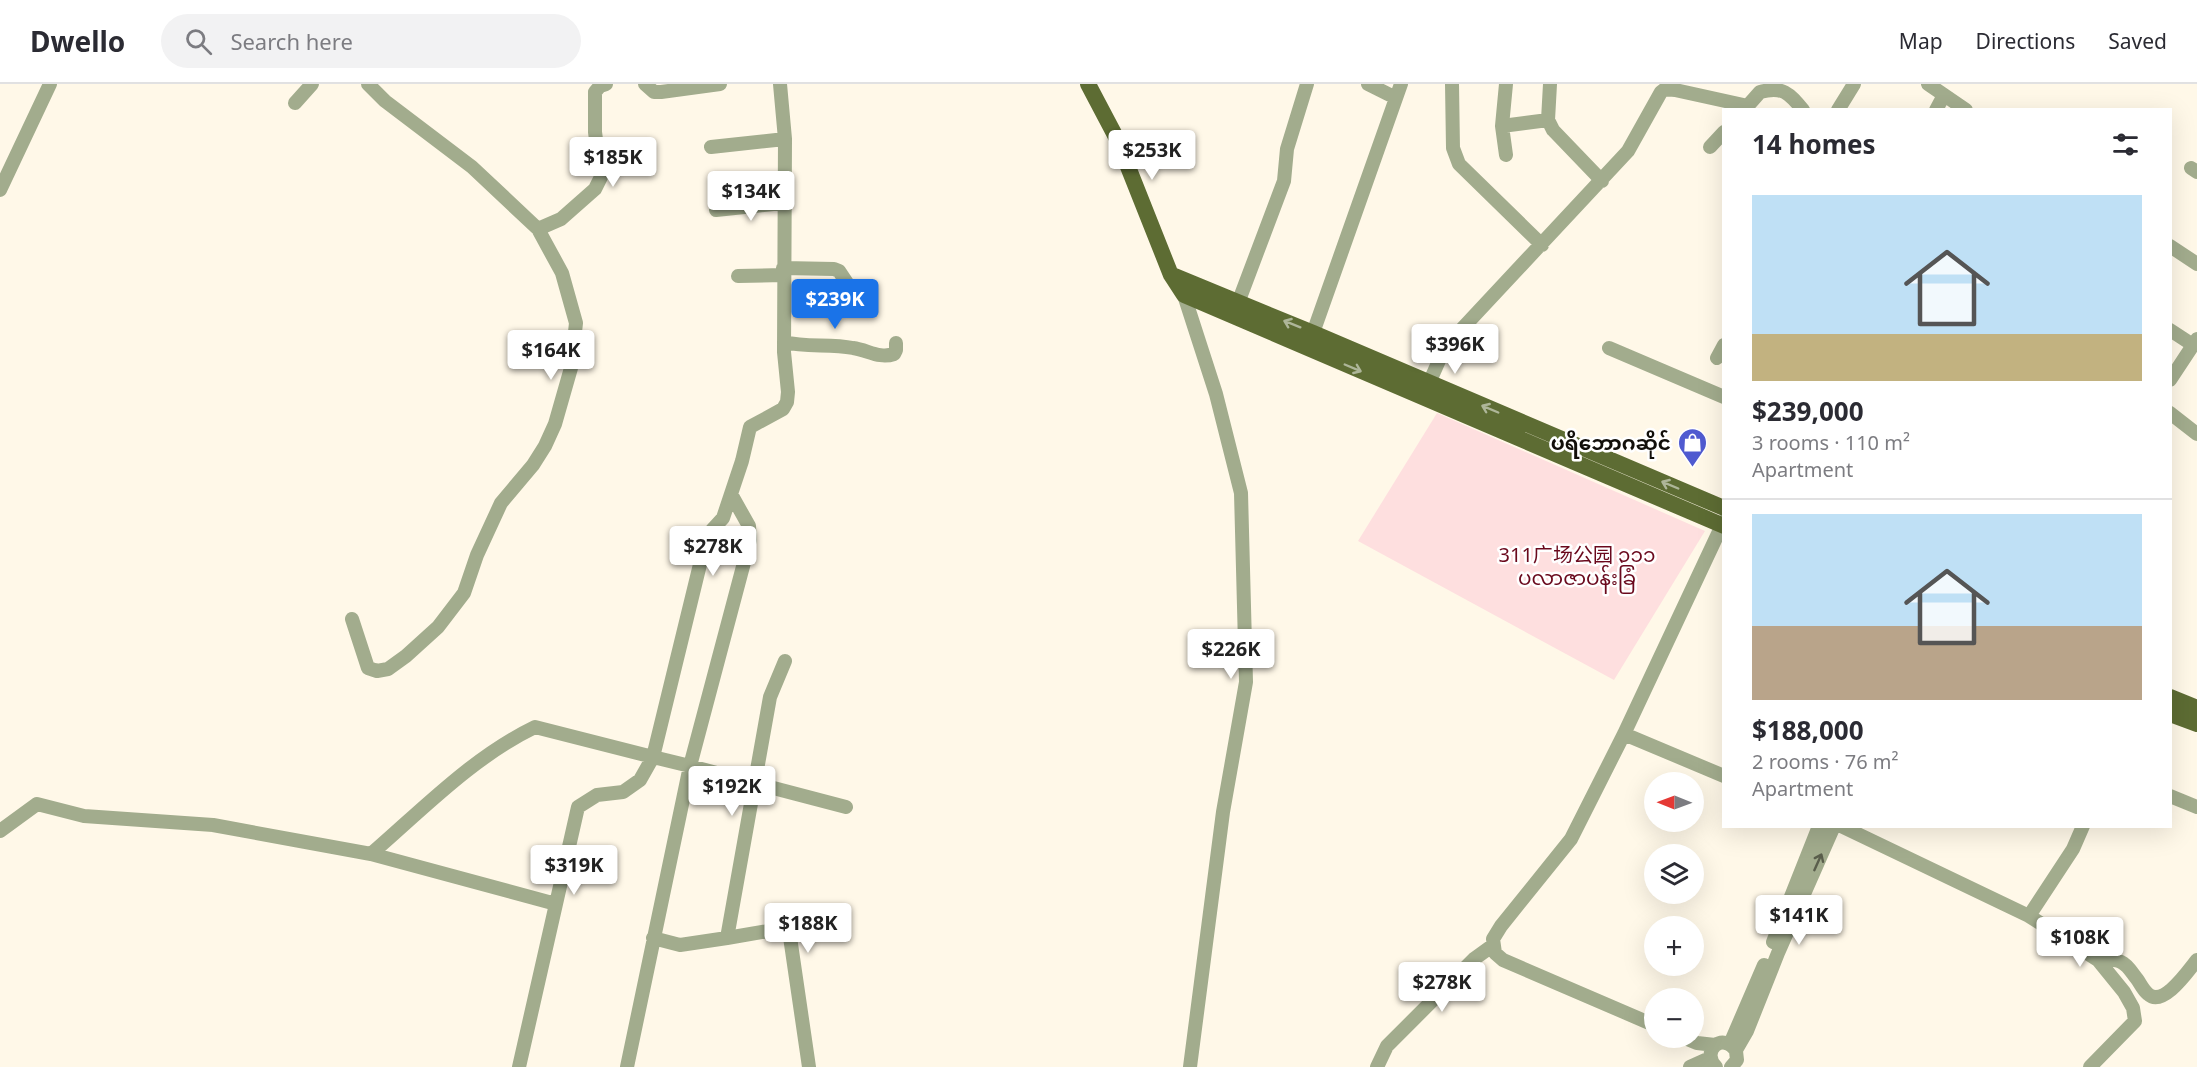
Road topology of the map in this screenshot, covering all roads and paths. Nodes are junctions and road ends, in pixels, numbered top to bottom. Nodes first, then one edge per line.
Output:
1 (50, 84) edge
2 (312, 84) edge
3 (368, 84) edge
4 (606, 84) edge
5 (645, 84) edge
6 (720, 84) edge
7 (780, 84) edge
8 (1088, 84) edge
9 (1307, 84) edge
10 (1368, 84) edge
11 (1401, 84) edge
12 (1452, 84) edge
13 (1506, 84) edge
14 (1550, 84) edge
15 (1854, 84) edge
16 (1928, 84) edge
17 (1944, 94) junction
18 (1396, 98) junction
19 (294, 104) dead end
20 (1746, 108) edge
21 (1801, 108) edge
22 (1839, 108) edge
23 (1937, 108) edge
24 (1963, 108) edge
25 (1548, 120) junction
26 (1502, 126) junction
27 (1722, 134) edge
28 (784, 139) junction
29 (711, 147) dead end
30 (1710, 147) dead end
31 (1506, 155) dead end
32 (1602, 181) junction
33 (0, 190) edge
34 (783, 203) junction
35 (716, 210) dead end
36 (538, 229) junction
37 (1542, 245) junction
38 (2172, 247) edge
39 (2197, 264) edge
40 (783, 272) junction
41 (1171, 275) junction
42 (738, 276) dead end
43 (849, 286) dead end
44 (1184, 295) junction
45 (1238, 303) junction
46 (2172, 331) edge
47 (1313, 333) junction
48 (784, 342) junction
49 (2195, 342) edge
50 (896, 343) dead end
51 (1609, 348) dead end
52 (1722, 349) edge
53 (1717, 358) dead end
54 (2172, 377) edge
55 (1426, 390) junction
56 (1722, 396) edge
57 (2172, 415) edge
58 (2197, 434) edge
59 (731, 494) junction
60 (1722, 520) edge
61 (1722, 522) edge
62 (352, 619) dead end
63 (785, 661) dead end
64 (2180, 708) edge
65 (2197, 724) edge
66 (1624, 734) junction
67 (653, 757) junction
68 (690, 766) junction
69 (1722, 775) edge
70 (754, 784) junction
71 (2172, 797) edge
72 (846, 807) dead end
73 (2197, 807) edge
74 (1818, 828) edge
75 (1833, 828) edge
76 (1845, 828) edge
77 (2082, 828) edge
78 (0, 831) edge
79 (371, 854) junction
80 (556, 904) junction
81 (2029, 916) junction
82 (653, 938) junction
83 (727, 938) junction
84 (1492, 946) junction
85 (2098, 960) junction
86 (2197, 960) edge
87 (1644, 1021) edge
88 (1699, 1048) edge
89 (1713, 1060) edge
90 (1737, 1060) edge
91 (519, 1067) edge
92 (627, 1067) edge
93 (809, 1067) edge
94 (1190, 1067) edge
95 (1377, 1067) edge
96 (1690, 1067) edge
97 (2090, 1067) edge

1 - 33 street
2 - 19 street
3 - 36 street
4 - 36 street
5 - 6 street
7 - 28 street
8 - 41 main road
9 - 45 street
10 - 18 street
11 - 18 street
12 - 37 street
13 - 26 street
14 - 25 street
15 - 22 street
16 - 17 street
17 - 23 street
17 - 24 street
18 - 47 street
20 - 21 street
20 - 32 street
25 - 26 street
25 - 32 street
26 - 31 street
27 - 30 street
28 - 29 street
28 - 34 street
32 - 37 street
34 - 35 street
34 - 40 street
36 - 62 street
37 - 55 street
38 - 39 street
40 - 42 street
40 - 43 street
40 - 48 street
41 - 44 main road
41 - 45 main road
44 -> 55 main road
44 - 94 street
47 -> 45 main road
46 - 49 street
47 - 55 main road
48 - 50 street
48 - 59 street
49 - 54 street
51 - 56 street
52 - 53 street
55 - 60 main road
57 - 58 street
59 - 67 street
59 - 68 street
61 - 66 street
63 - 70 street
64 - 65 main road
66 - 69 street
66 - 84 street
67 - 68 street
67 - 79 street
67 - 80 street
68 - 70 street
68 - 82 street
70 - 72 street
70 - 83 street
71 - 73 street
74 - 90 street
90 -> 75 street
76 - 81 street
77 - 81 street
78 - 79 street
79 - 80 street
80 - 91 street
81 - 85 street
82 - 83 street
82 - 92 street
83 - 93 street
84 - 87 street
84 - 95 street
85 - 86 street
85 - 97 street
88 - 89 street
89 - 90 street
89 - 96 street

